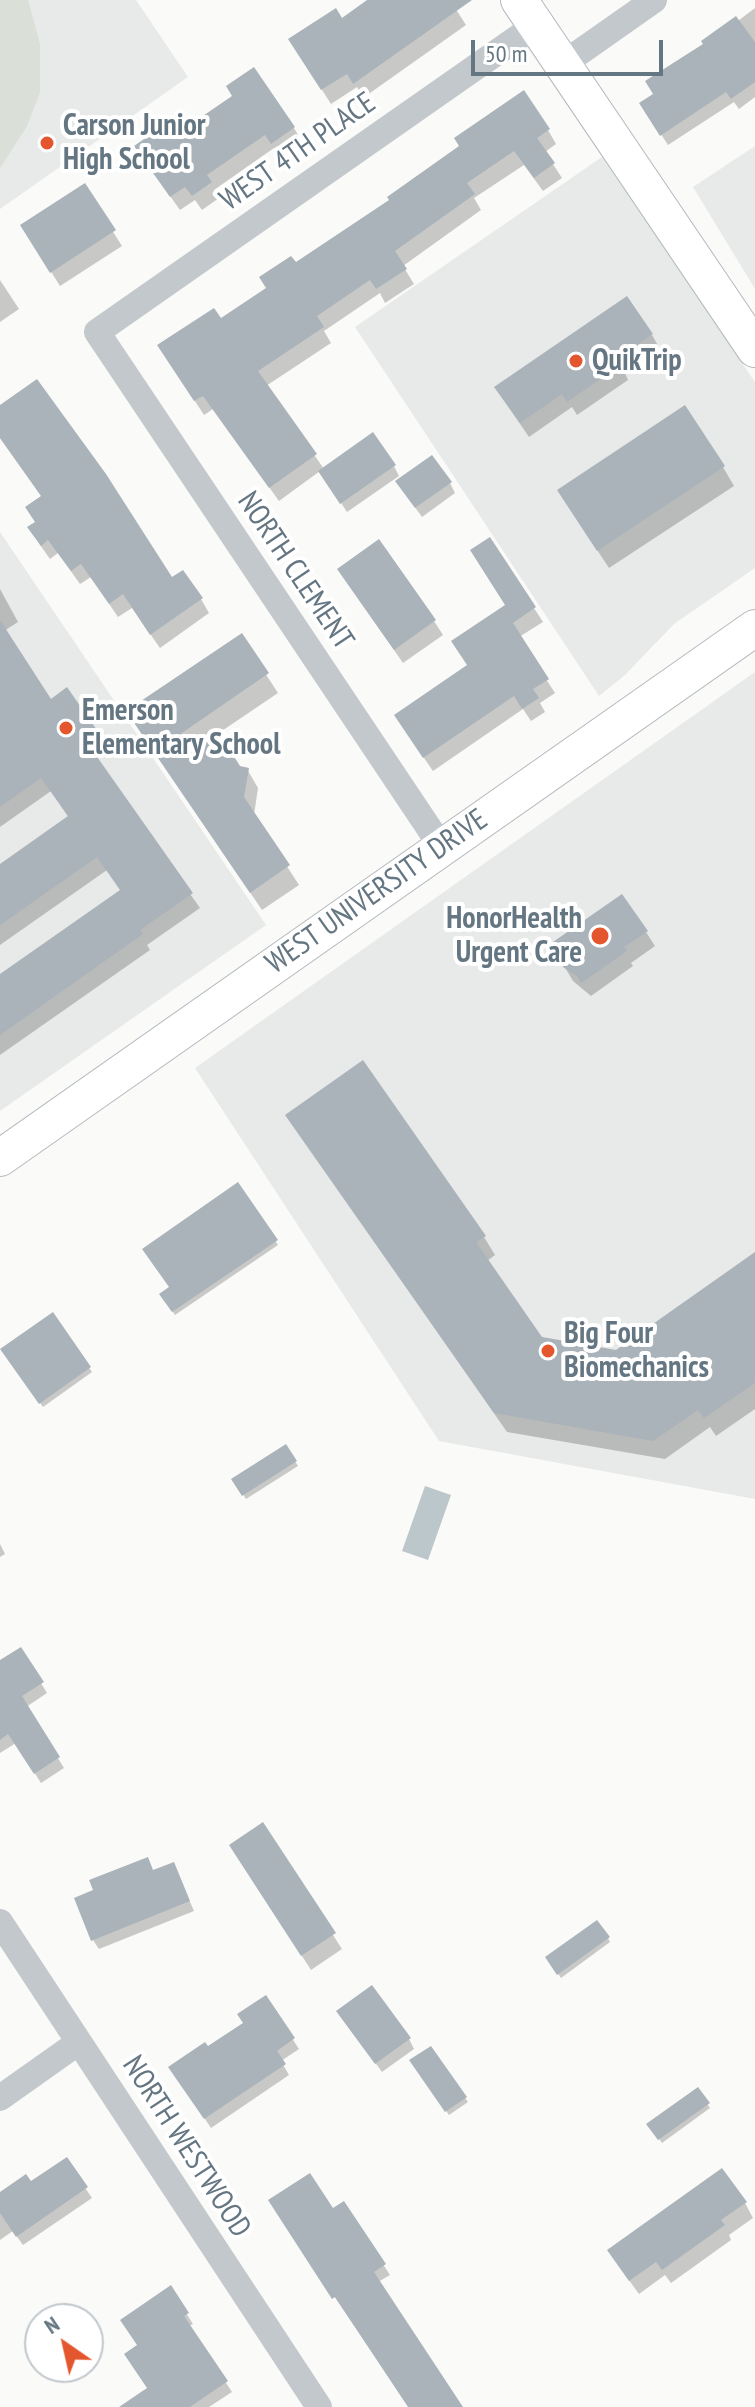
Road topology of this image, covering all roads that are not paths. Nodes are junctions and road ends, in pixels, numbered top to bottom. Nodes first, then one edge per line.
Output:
1 (654, 0) edge
2 (528, 12) edge
3 (563, 64) junction
4 (97, 332) joint
5 (755, 349) edge
6 (755, 628) edge
7 (441, 846) junction
8 (0, 1158) edge
9 (0, 1922) edge
10 (79, 2042) junction
11 (0, 2098) edge
12 (319, 2407) edge

1 - 3 street
2 - 3 main road
2 - 4 street, WEST 4TH PLACE
3 - 5 main road
4 - 7 street, NORTH CLEMENT
6 - 7 main road, WEST UNIVERSITY DRIVE
7 - 8 main road, WEST UNIVERSITY DRIVE
9 - 10 street, NORTH WESTWOOD
10 - 11 street
10 - 12 street, NORTH WESTWOOD

